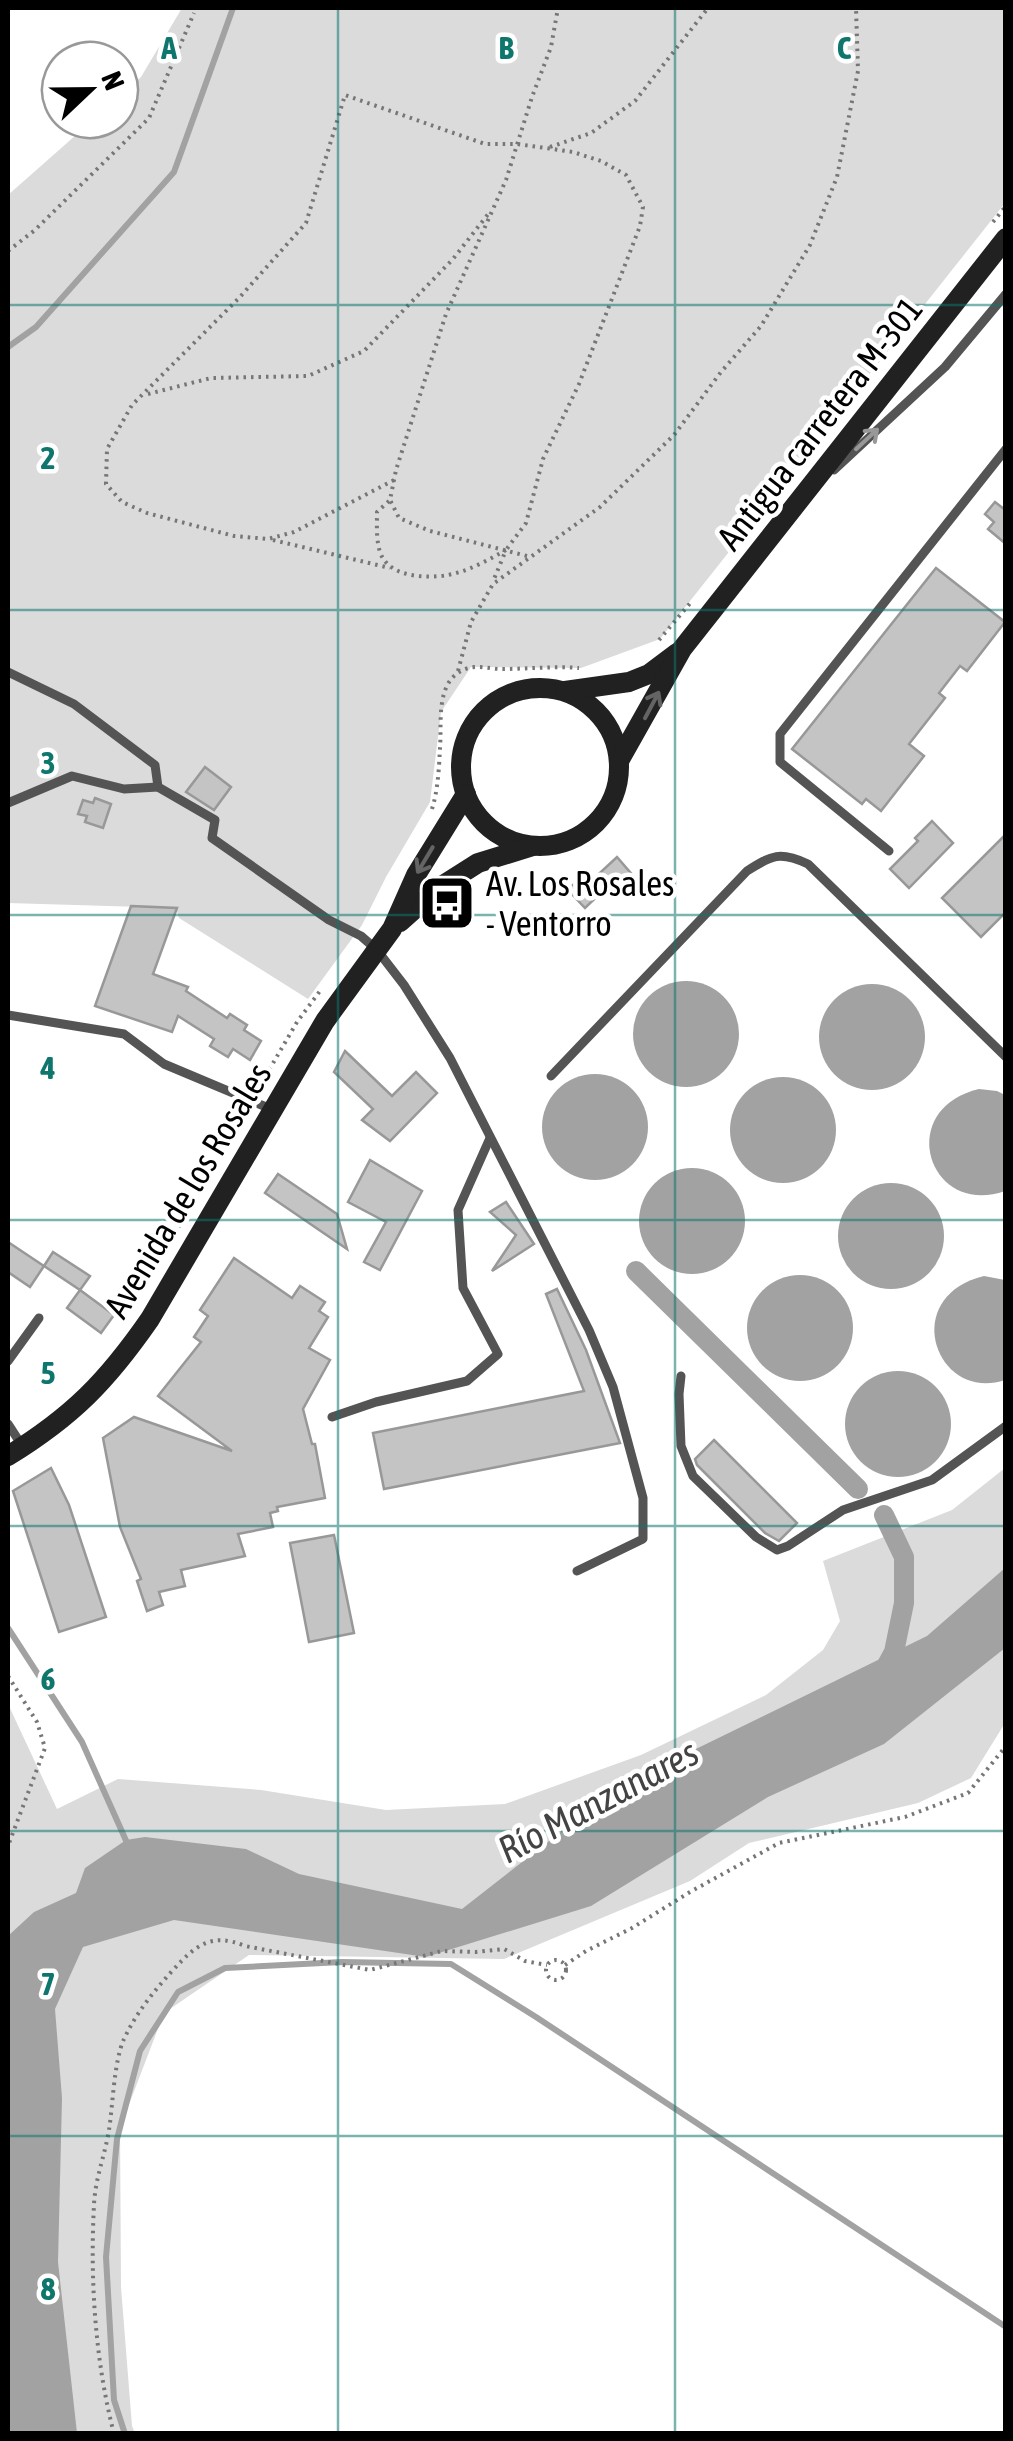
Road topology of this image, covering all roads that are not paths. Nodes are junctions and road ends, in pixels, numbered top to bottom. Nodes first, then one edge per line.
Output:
1 (1000, 229) edge
2 (1006, 294) edge
3 (1006, 449) edge
4 (796, 506) junction
5 (682, 648) junction
6 (8, 672) edge
7 (564, 691) junction
8 (619, 760) junction
9 (158, 786) junction
10 (466, 794) junction
11 (8, 803) edge
12 (535, 846) junction
13 (889, 851) dead end
14 (392, 929) junction
15 (377, 950) junction
16 (8, 1015) edge
17 (1006, 1058) edge
18 (551, 1076) dead end
19 (273, 1110) junction
20 (490, 1138) junction
21 (39, 1318) dead end
22 (8, 1360) edge
23 (681, 1376) dead end
24 (332, 1417) dead end
25 (8, 1424) edge
26 (1006, 1426) edge
27 (15, 1451) edge
28 (577, 1571) dead end

1 - 4 street, Antigua carretera M-301
4 -> 2 lane
3 - 13 lane
4 - 5 street, Antigua carretera M-301
5 - 7 street, Antigua carretera M-301
8 -> 5 street, Antigua carretera M-301
6 - 9 lane
7 - 8 street
7 - 10 street
8 - 12 street
9 - 11 lane
9 - 15 lane
10 - 12 street
10 -> 14 street, Avenida de los Rosales
12 - 14 street, Avenida de los Rosales
14 - 15 street, Avenida de los Rosales
15 - 19 street, Avenida de los Rosales
15 - 20 lane
16 - 19 lane
17 - 18 lane
19 - 27 street, Avenida de los Rosales
20 - 24 lane
20 - 28 lane
21 - 22 lane
23 - 26 lane
25 - 27 lane

